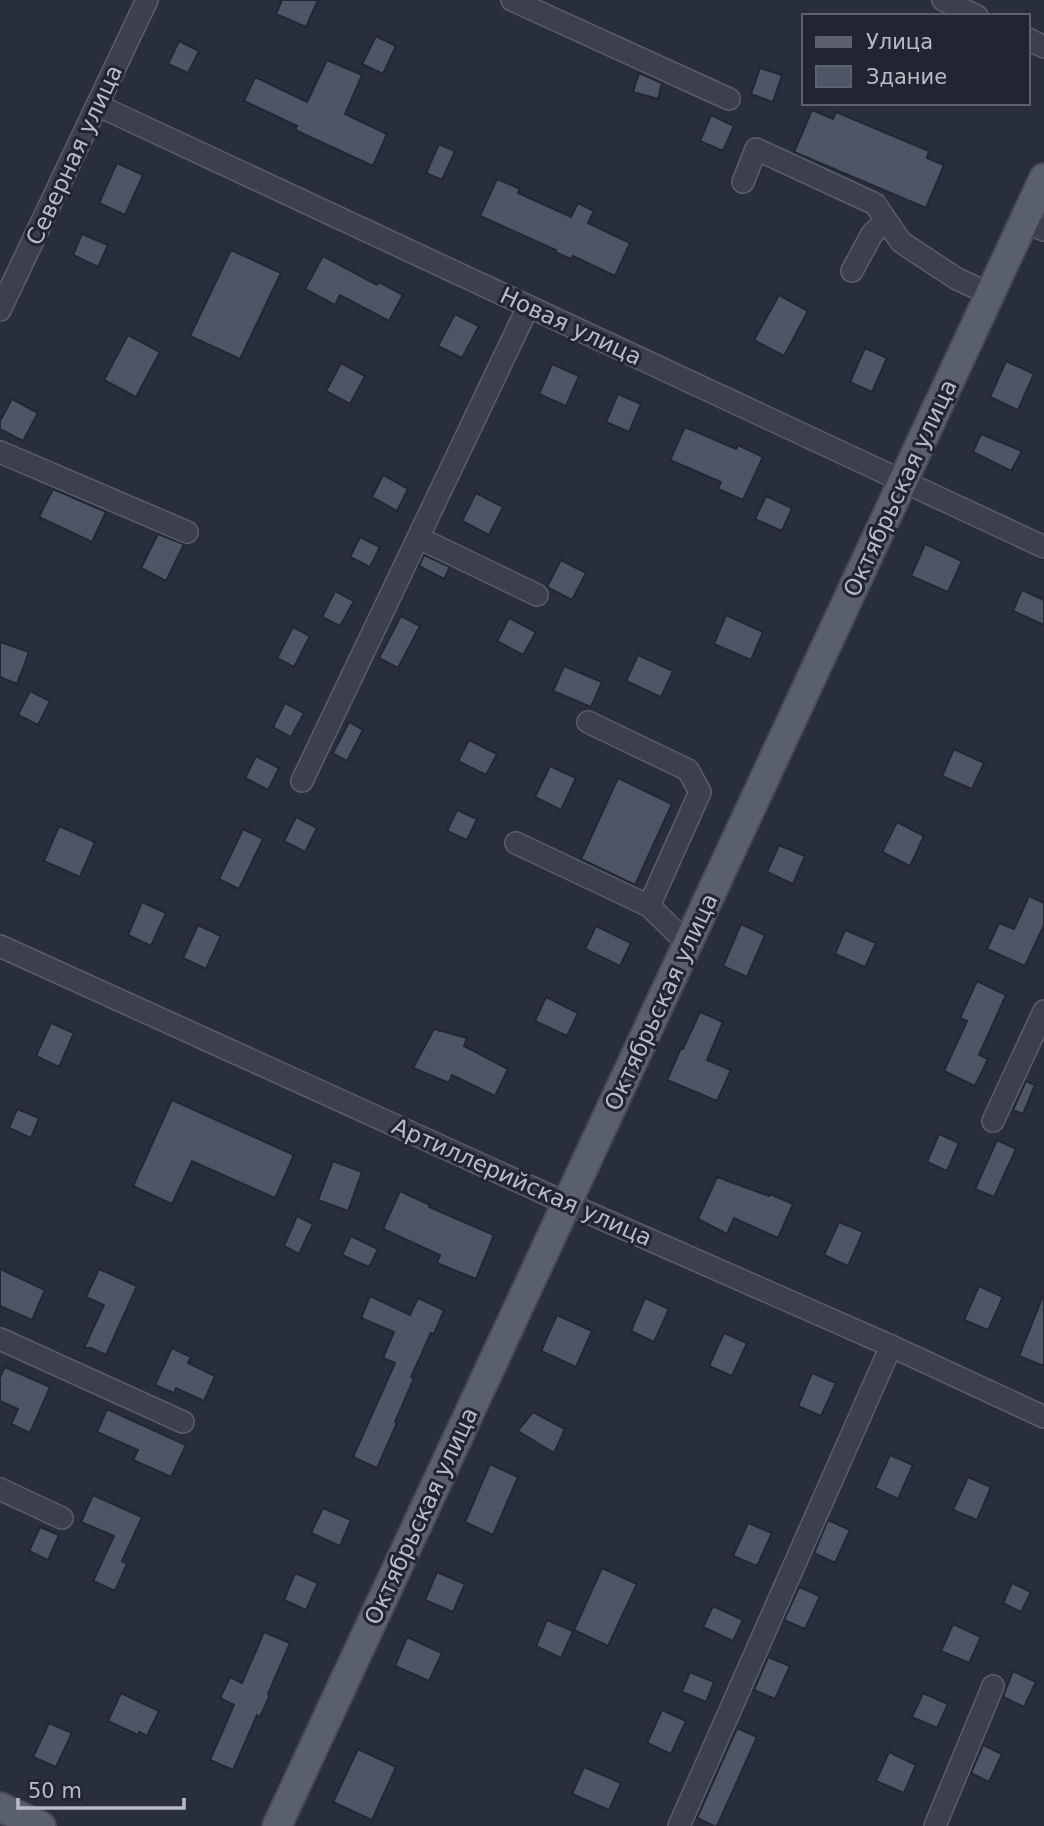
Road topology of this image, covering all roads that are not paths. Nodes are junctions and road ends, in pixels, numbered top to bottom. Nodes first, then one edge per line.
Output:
1 (147, 0) edge
2 (512, 0) edge
3 (943, 0) edge
4 (973, 14) edge
5 (729, 99) dead end
6 (97, 105) junction
7 (1044, 178) edge
8 (743, 182) dead end
9 (887, 221) junction
10 (1034, 225) edge
11 (852, 271) dead end
12 (7, 276) edge
13 (990, 294) junction
14 (528, 307) junction
15 (0, 310) edge
16 (0, 452) edge
17 (903, 481) junction
18 (187, 532) dead end
19 (419, 538) junction
20 (1044, 547) edge
21 (537, 596) dead end
22 (588, 722) dead end
23 (302, 781) dead end
24 (516, 843) dead end
25 (649, 906) junction
26 (688, 944) junction
27 (0, 946) edge
28 (1044, 1012) edge
29 (993, 1121) dead end
30 (566, 1203) junction
31 (0, 1339) edge
32 (891, 1346) junction
33 (1044, 1417) edge
34 (183, 1422) dead end
35 (0, 1489) edge
36 (62, 1518) dead end
37 (993, 1686) dead end
38 (0, 1807) edge
39 (41, 1826) edge
40 (277, 1826) edge
41 (679, 1826) edge
42 (935, 1826) edge

1 - 6 street, Северная улица
2 - 5 street
3 - 4 street
6 - 12 street, Северная улица
6 - 14 street, Новая улица
7 - 10 main road, Октябрьская улица
8 - 9 street
9 - 11 street
9 - 13 street
10 - 13 main road, Октябрьская улица
12 - 15 street, Северная улица
13 - 17 main road, Октябрьская улица
14 - 17 street, Новая улица
14 - 19 street
16 - 18 street
17 - 20 street, Новая улица
17 - 26 main road, Октябрьская улица
19 - 21 street
19 - 23 street
22 - 25 street
24 - 25 street
25 - 26 street
26 - 30 main road, Октябрьская улица
27 - 30 street, Артиллерийская улица
28 - 29 street
30 - 32 street, Артиллерийская улица
30 - 40 main road, Октябрьская улица
31 - 34 street
32 - 33 street, Артиллерийская улица
32 - 41 street
35 - 36 street
37 - 42 street
38 - 39 main road

